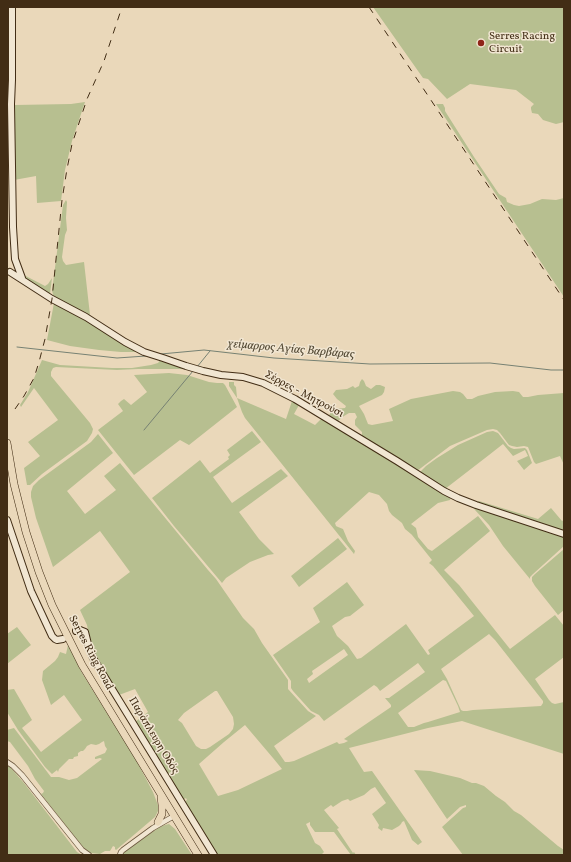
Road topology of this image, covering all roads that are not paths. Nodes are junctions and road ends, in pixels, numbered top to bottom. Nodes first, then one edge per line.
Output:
1 (12, 7) edge
2 (10, 272) dead end
3 (22, 279) junction
4 (7, 444) edge
5 (7, 520) edge
6 (564, 534) edge
7 (76, 631) dead end
8 (63, 638) dead end
9 (7, 762) edge
10 (160, 792) junction
11 (173, 814) junction
12 (158, 822) junction
13 (152, 828) junction
14 (89, 855) edge
15 (115, 855) edge
16 (120, 855) edge
17 (198, 855) edge
18 (214, 855) edge

1 - 3 street
2 - 3 street, Σέρρες - Μητρούσι
3 - 6 street, Σέρρες - Μητρούσι
4 - 10 main road, Serres Ring Road
5 - 8 street
7 - 18 street, Παράπλευρη Οδός
9 - 14 street
10 - 11 main road, Serres Ring Road
10 - 12 main road
11 - 12 street
11 - 13 street
11 - 17 main road, Serres Ring Road
12 - 13 street
13 - 16 street
15 - 16 street

